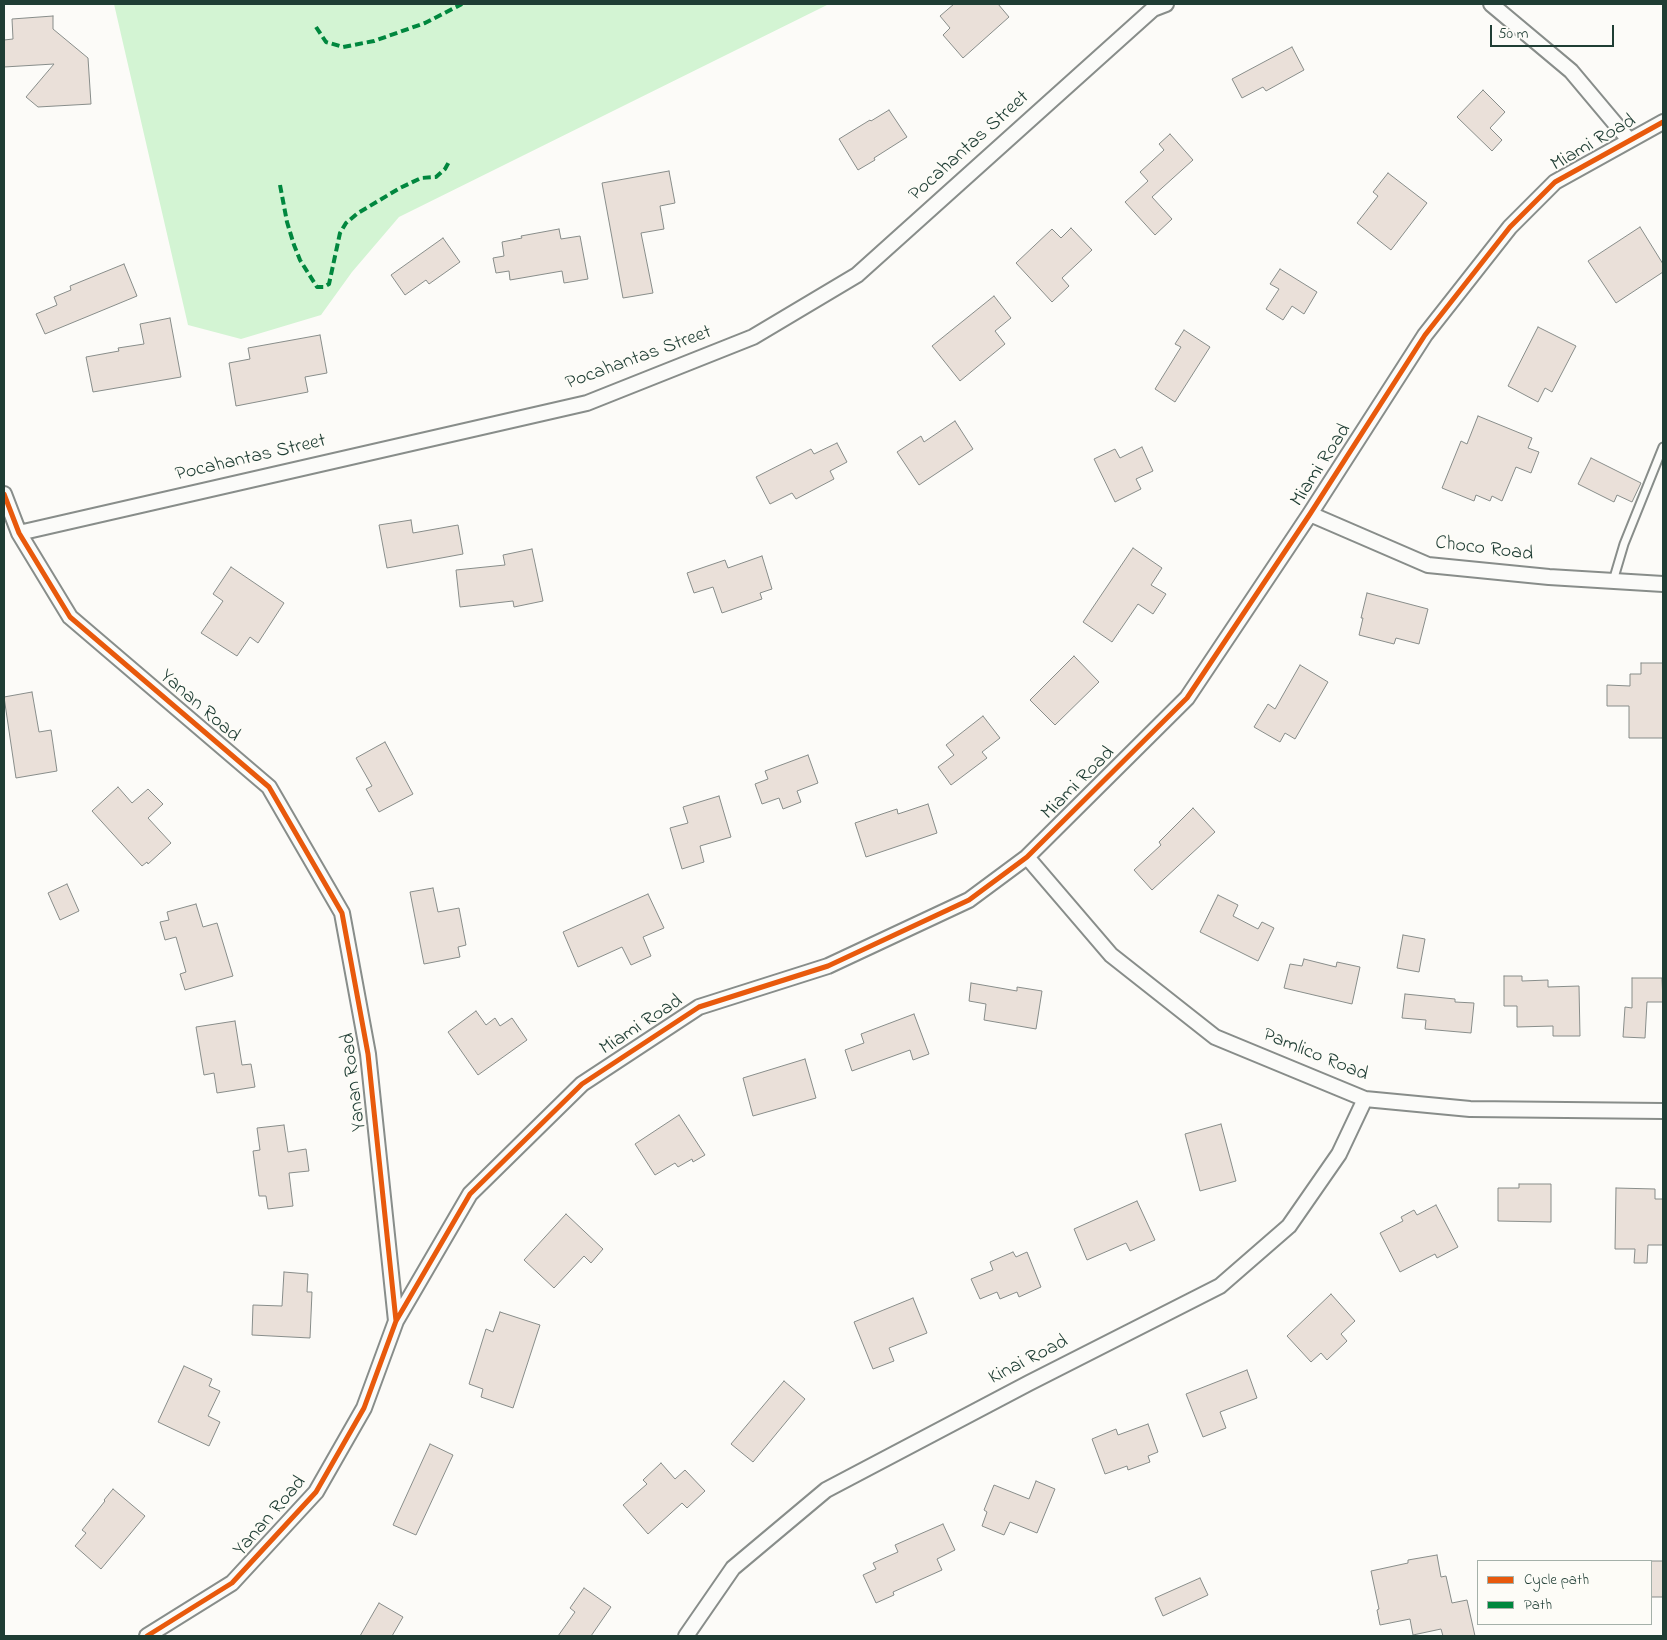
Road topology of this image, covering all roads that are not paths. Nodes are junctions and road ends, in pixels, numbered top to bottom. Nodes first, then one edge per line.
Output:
1 (1166, 4) edge
2 (1491, 4) edge
3 (1663, 122) edge
4 (1629, 140) junction
5 (1663, 447) edge
6 (4, 494) edge
7 (1310, 514) junction
8 (19, 533) junction
9 (1614, 581) junction
10 (1663, 584) edge
11 (1027, 858) junction
12 (1365, 1099) junction
13 (1663, 1111) edge
14 (396, 1321) junction
15 (147, 1636) edge
16 (686, 1636) edge

1 - 8 street, Pocahantas Street
2 - 4 street
3 - 4 street, Miami Road
4 - 7 street, Miami Road
5 - 9 lane
6 - 8 street, Yanan Road
7 - 9 street, Choco Road
7 - 11 street, Miami Road
8 - 14 street, Yanan Road
9 - 10 street, Choco Road
11 - 12 street, Pamlico Road
11 - 14 street, Miami Road
12 - 13 street, Pamlico Road
12 - 16 street, Kinai Road
14 - 15 street, Yanan Road

